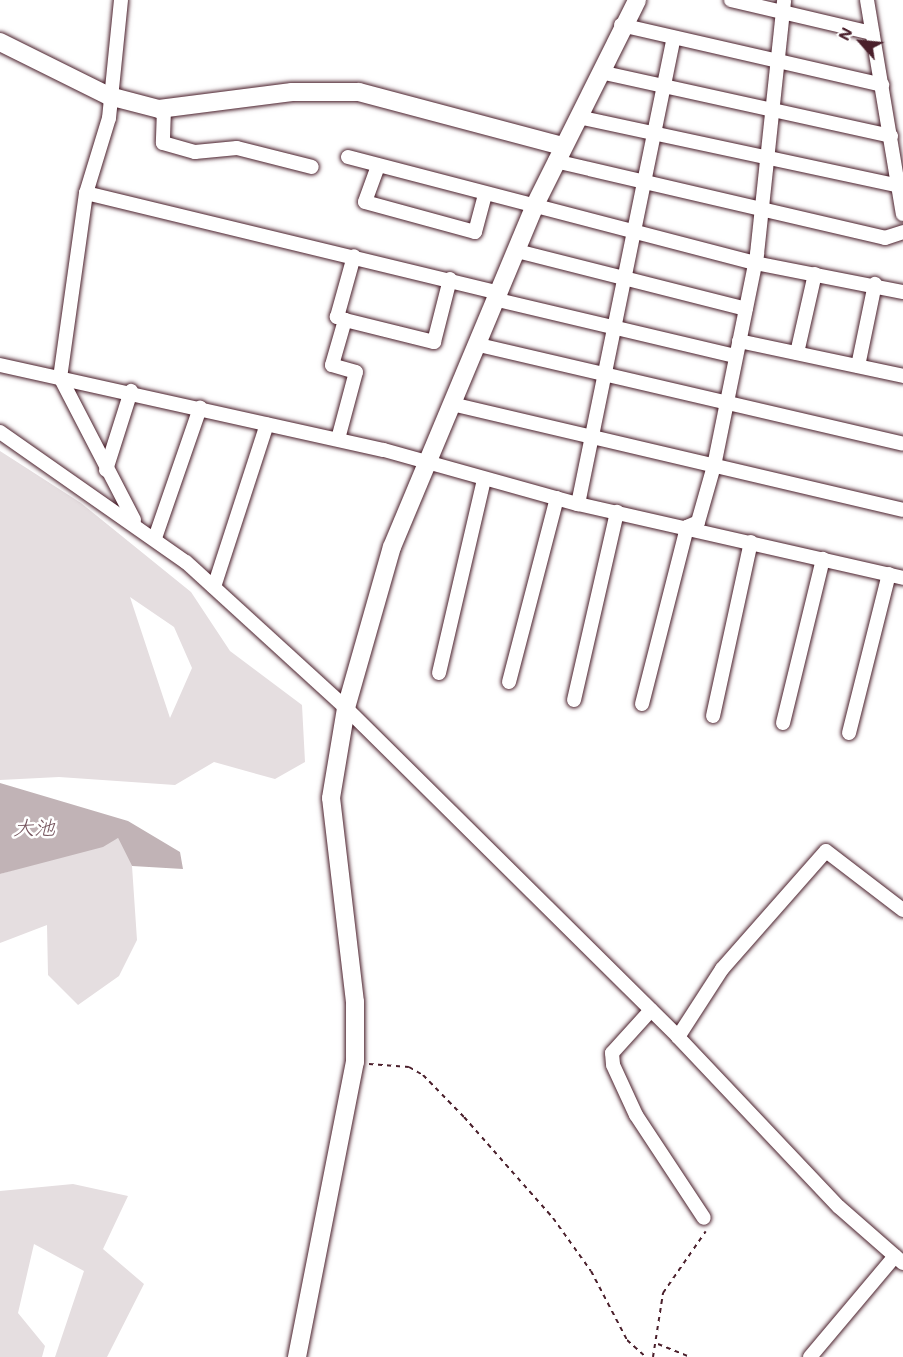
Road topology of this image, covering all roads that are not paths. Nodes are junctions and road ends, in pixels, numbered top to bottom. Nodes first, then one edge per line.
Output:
1 (121, 0) edge
2 (730, 0) edge
3 (867, 0) edge
4 (634, 1) edge
5 (784, 6) edge
6 (621, 25) junction
7 (872, 33) junction
8 (674, 38) junction
9 (1, 45) edge
10 (778, 61) junction
11 (600, 72) junction
12 (882, 85) junction
13 (664, 87) junction
14 (109, 96) junction
15 (164, 109) junction
16 (772, 112) junction
17 (578, 117) junction
18 (654, 135) junction
19 (891, 136) junction
20 (559, 154) junction
21 (348, 158) dead end
22 (766, 160) junction
23 (378, 166) junction
24 (312, 167) dead end
25 (645, 178) junction
26 (899, 186) junction
27 (86, 193) junction
28 (485, 195) junction
29 (534, 207) junction
30 (762, 209) junction
31 (903, 214) edge
32 (903, 232) edge
33 (634, 233) junction
34 (518, 251) junction
35 (354, 256) junction
36 (755, 263) junction
37 (815, 274) junction
38 (450, 279) junction
39 (625, 279) junction
40 (874, 284) junction
41 (903, 292) edge
42 (499, 297) junction
43 (746, 309) junction
44 (345, 320) junction
45 (615, 328) junction
46 (739, 341) junction
47 (479, 345) junction
48 (797, 353) junction
49 (735, 356) junction
50 (0, 365) edge
51 (858, 366) junction
52 (605, 376) junction
53 (903, 376) edge
54 (60, 377) junction
55 (131, 390) junction
56 (726, 400) junction
57 (456, 405) junction
58 (200, 408) junction
59 (267, 424) junction
60 (0, 432) edge
61 (592, 439) junction
62 (338, 440) junction
63 (903, 444) edge
64 (430, 465) junction
65 (714, 466) junction
66 (106, 470) junction
67 (484, 480) junction
68 (557, 498) junction
69 (578, 504) junction
70 (903, 510) edge
71 (617, 512) junction
72 (137, 524) junction
73 (687, 527) junction
74 (154, 538) junction
75 (751, 542) junction
76 (823, 559) junction
77 (896, 576) edge
78 (214, 587) junction
79 (439, 673) dead end
80 (509, 682) dead end
81 (574, 700) dead end
82 (642, 704) dead end
83 (346, 708) junction
84 (713, 716) dead end
85 (783, 723) dead end
86 (849, 733) dead end
87 (903, 910) edge
88 (651, 1010) junction
89 (678, 1037) junction
90 (709, 1222) road end
91 (899, 1260) edge
92 (297, 1357) edge
93 (810, 1357) edge

1 - 14 street
2 - 5 street
3 - 7 street
4 - 6 street
5 - 7 street
5 - 10 street
6 - 8 street
6 - 11 street
7 - 12 street
8 - 10 street
8 - 13 street
9 - 14 street
10 - 12 street
10 - 16 street
11 - 13 street
11 - 17 street
12 - 19 street
13 - 16 street
13 - 18 street
14 - 15 street
14 - 27 street
15 - 20 street
15 - 24 street
16 - 19 street
16 - 22 street
17 - 18 street
17 - 20 street
18 - 22 street
18 - 25 street
19 - 26 street
20 - 25 street
20 - 29 street
21 - 23 street
22 - 26 street
22 - 30 street
23 - 28 street
23 - 28 street
25 - 30 street
25 - 33 street
26 - 31 street
27 - 35 street
27 - 54 street
28 - 29 street
29 - 33 street
29 - 34 street
30 - 32 street
30 - 36 street
33 - 36 street
33 - 39 street
34 - 39 street
34 - 42 street
35 - 38 street
35 - 44 street
36 - 37 street
36 - 43 street
37 - 40 street
37 - 48 street
38 - 42 street
38 - 44 street
39 - 43 street
39 - 45 street
40 - 41 street
40 - 51 street
42 - 45 street
42 - 47 street
43 - 46 street
44 - 62 street
45 - 49 street
45 - 52 street
46 - 48 street
46 - 49 street
47 - 52 street
47 - 57 street
48 - 51 street
49 - 56 street
50 - 54 street
51 - 53 street
52 - 56 street
52 - 61 street
54 - 55 street
54 - 66 street
55 - 58 street
55 - 66 street
56 - 63 street
56 - 65 street
57 - 61 street
57 - 64 street
58 - 59 street
58 - 74 street
59 - 62 street
59 - 78 street
60 - 72 street
61 - 65 street
61 - 69 street
62 - 64 street
64 - 67 street
64 - 83 street
65 - 70 street
65 - 73 street
66 - 72 street
67 - 68 street
67 - 79 street
68 - 69 street
68 - 80 street
69 - 71 street
71 - 73 street
71 - 81 street
72 - 74 street
73 - 75 street
73 - 82 street
74 - 78 street
75 - 76 street
75 - 84 street
76 - 77 street
76 - 85 street
77 - 86 street
78 - 83 street
83 - 88 street
83 - 92 street
87 - 89 street
88 - 89 street
88 - 90 street
89 - 91 street
91 - 93 street

